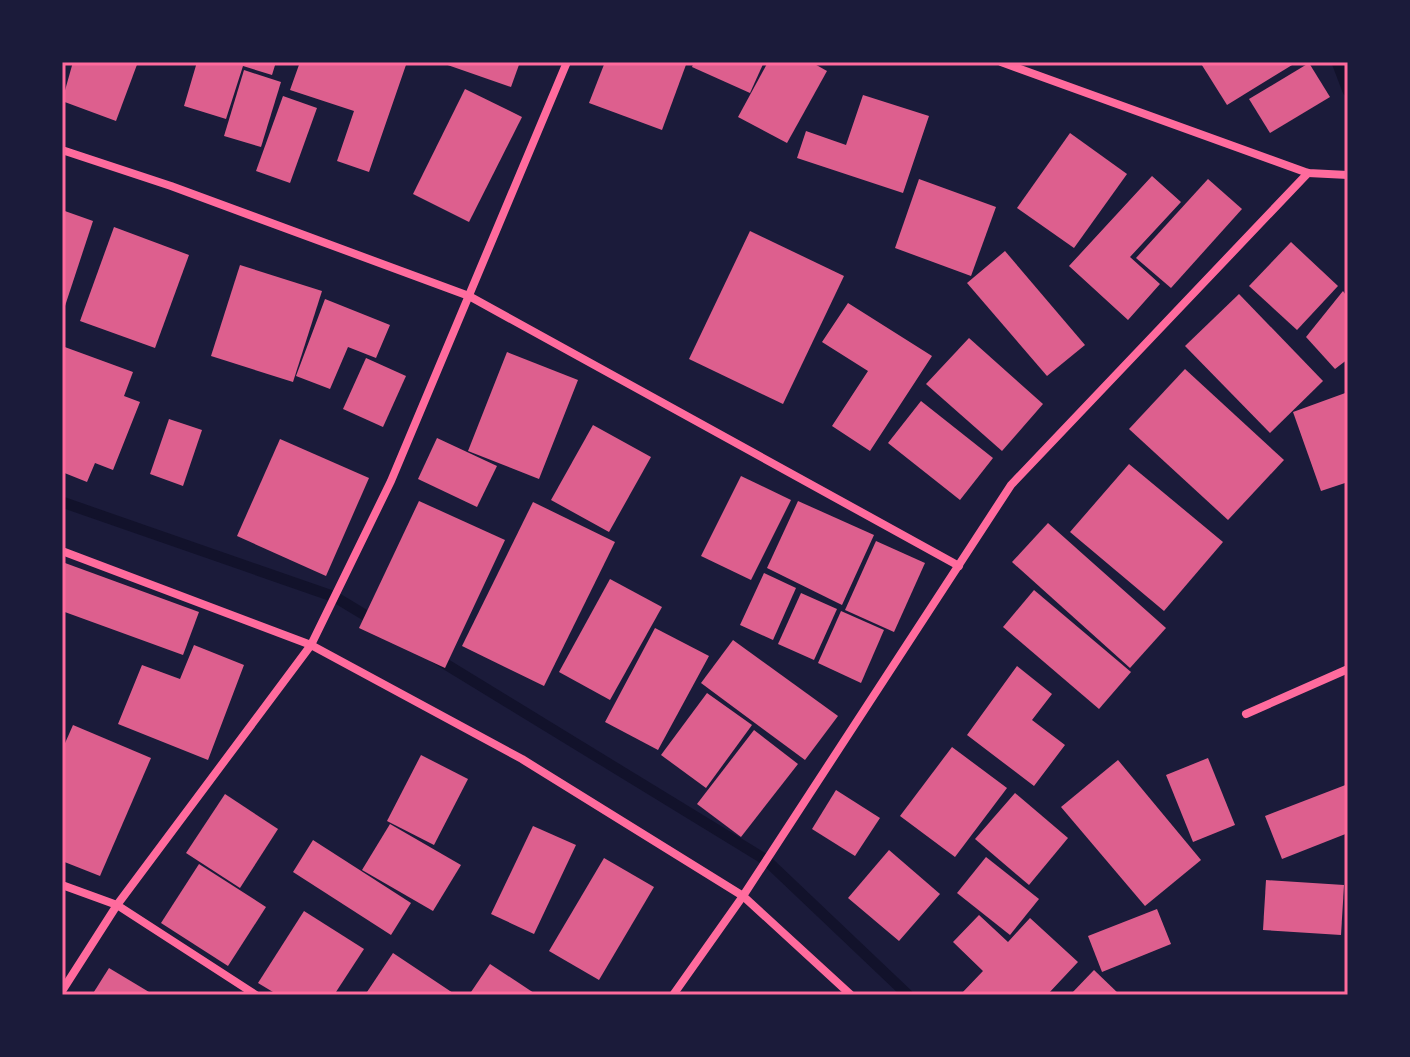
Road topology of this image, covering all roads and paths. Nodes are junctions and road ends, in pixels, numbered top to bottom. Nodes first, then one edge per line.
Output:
1 (567, 62) edge
2 (1001, 62) edge
3 (62, 150) edge
4 (1308, 173) junction
5 (1348, 175) edge
6 (469, 296) junction
7 (62, 551) edge
8 (959, 566) junction
9 (311, 645) junction
10 (1348, 669) edge
11 (1246, 714) dead end
12 (62, 885) edge
13 (743, 896) junction
14 (117, 905) junction
15 (62, 991) edge
16 (256, 995) edge
17 (673, 995) edge
18 (851, 995) edge

1 - 6 street
2 - 4 street
3 - 6 street
4 - 5 street
4 - 8 street
6 - 8 street
6 - 9 street
7 - 9 street
8 - 13 street
9 - 13 street
9 - 14 street
10 - 11 street
12 - 14 street
13 - 17 street
13 - 18 street
14 - 15 street
14 - 16 street

